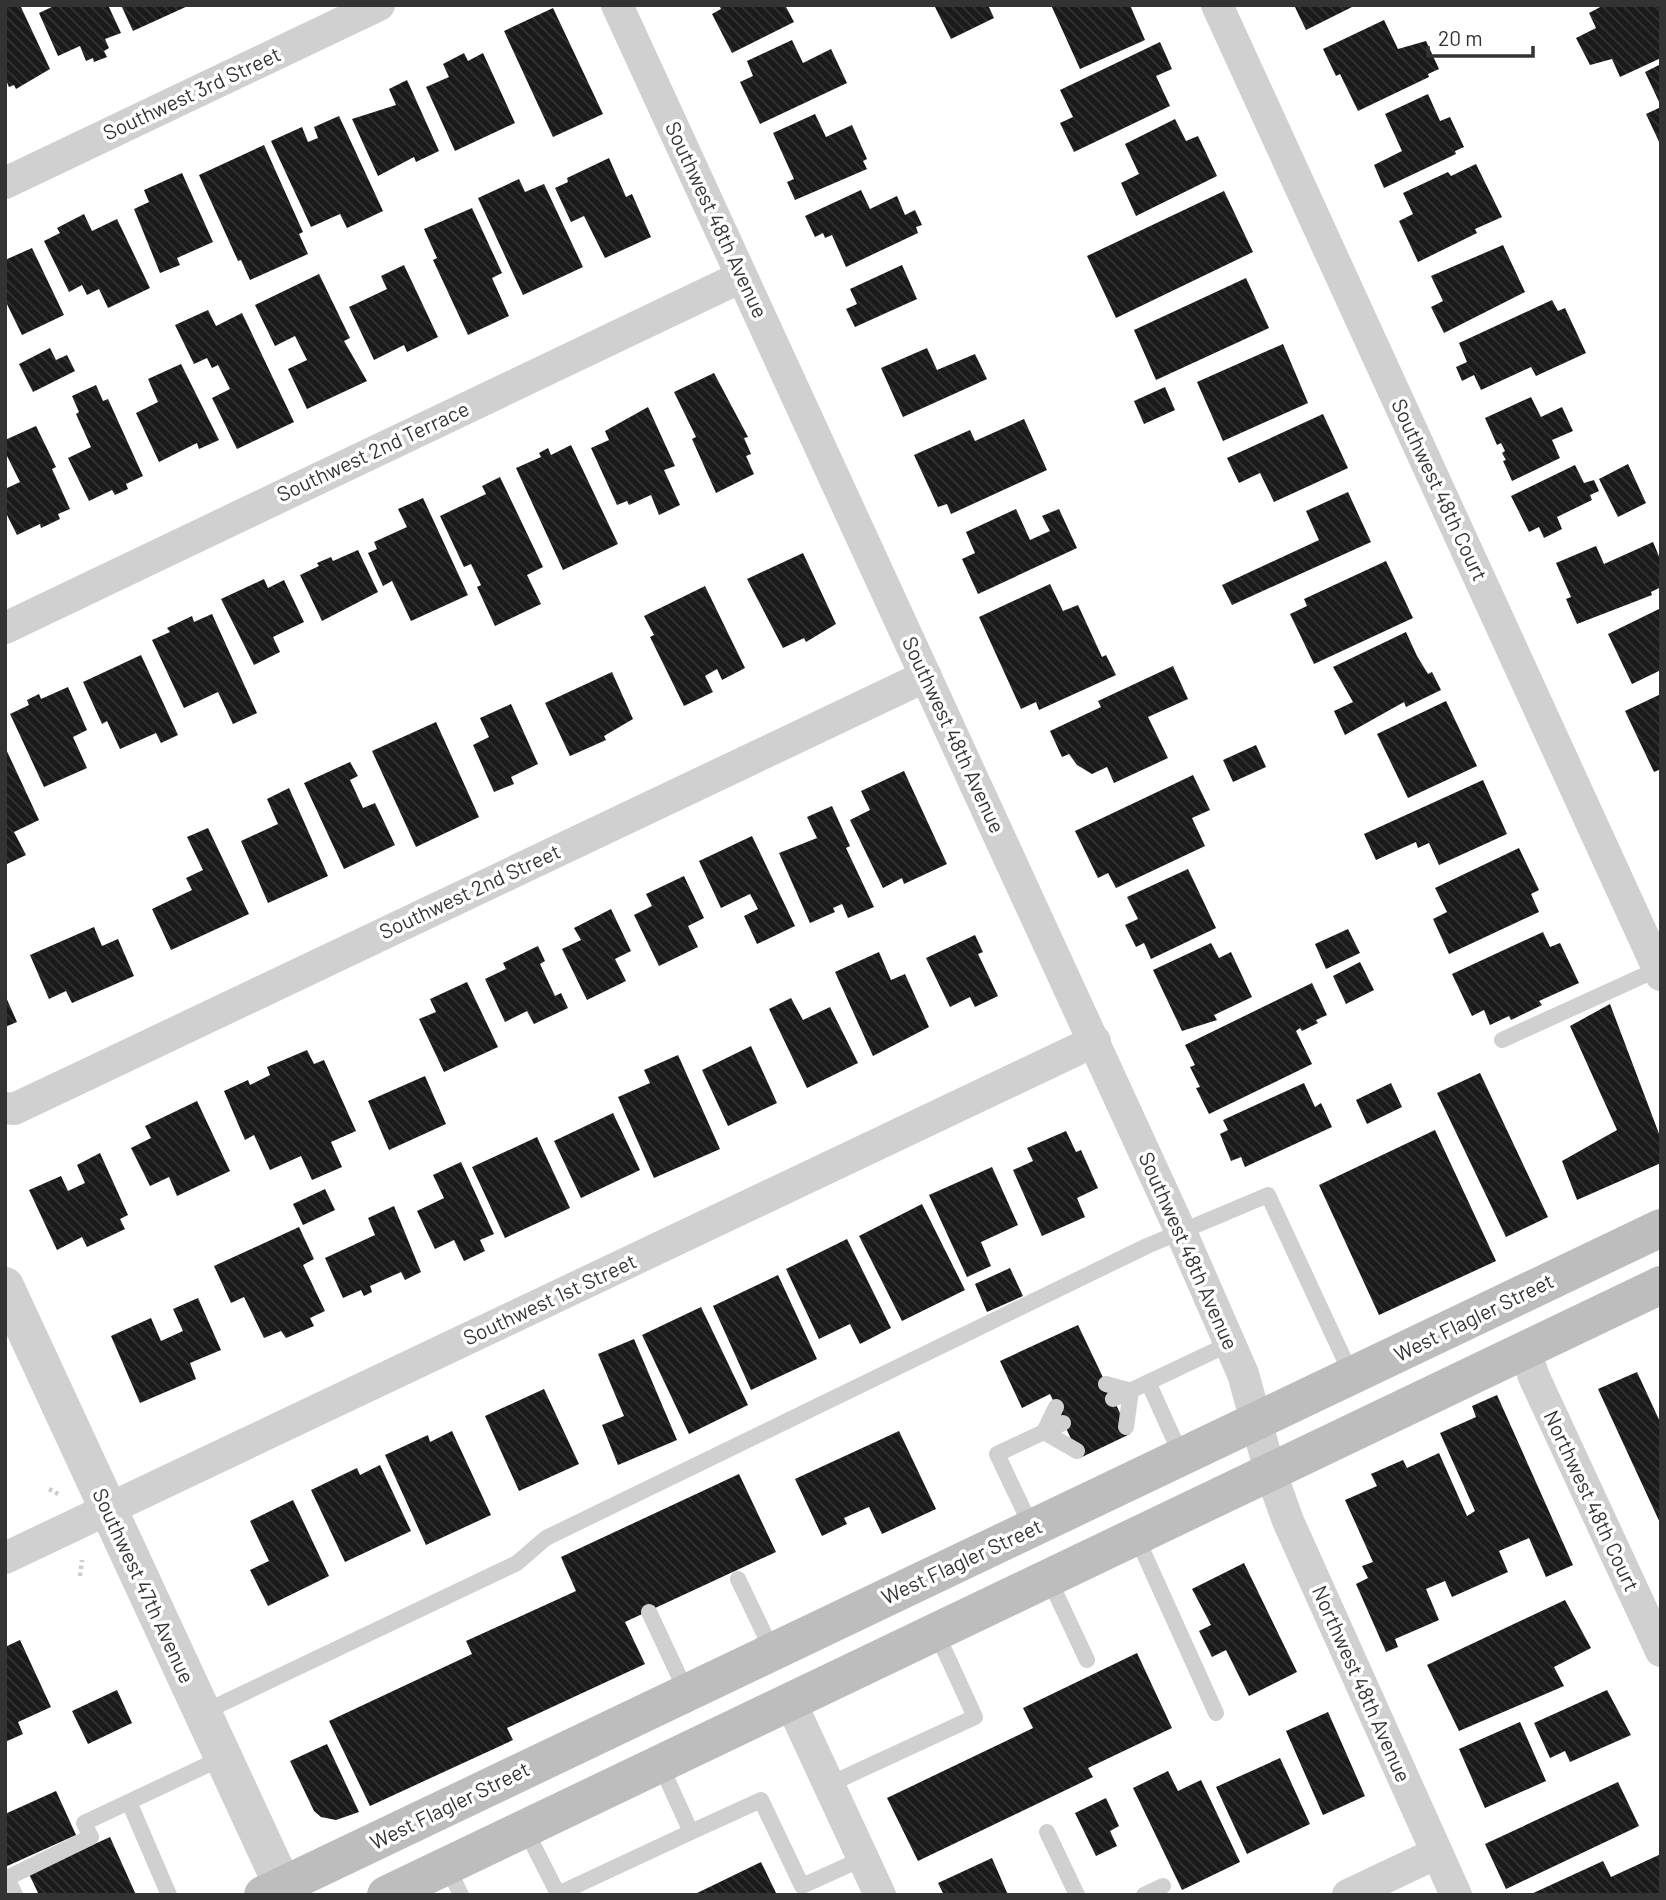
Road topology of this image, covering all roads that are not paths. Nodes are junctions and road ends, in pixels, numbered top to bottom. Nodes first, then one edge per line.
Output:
1 (379, 5) edge
2 (617, 5) edge
3 (1217, 5) edge
4 (5, 183) edge
5 (741, 277) junction
6 (5, 628) edge
7 (926, 676) junction
8 (1659, 972) edge
9 (1503, 1040) dead end
10 (1095, 1041) junction
11 (8, 1113) edge
12 (1661, 1228) edge
13 (1181, 1232) junction
14 (1583, 1265) junction
15 (1661, 1285) edge
16 (5, 1286) edge
17 (1230, 1344) junction
18 (1525, 1350) junction
19 (1353, 1376) junction
20 (1148, 1382) junction
21 (1110, 1391) dead end
22 (1130, 1391) junction
23 (1056, 1407) dead end
24 (1258, 1422) junction
25 (1063, 1423) dead end
26 (1126, 1427) dead end
27 (1044, 1432) junction
28 (1077, 1451) dead end
29 (1182, 1457) junction
30 (1270, 1471) junction
31 (107, 1510) junction
32 (1032, 1528) junction
33 (1136, 1536) junction
34 (5, 1558) edge
35 (1048, 1577) junction
36 (738, 1579) dead end
37 (649, 1612) dead end
38 (936, 1632) junction
39 (1661, 1651) edge
40 (773, 1652) junction
41 (1087, 1660) dead end
42 (687, 1693) junction
43 (790, 1701) junction
44 (202, 1713) junction
45 (1216, 1713) dead end
46 (222, 1758) junction
47 (660, 1763) junction
48 (830, 1784) junction
49 (129, 1802) junction
50 (525, 1829) junction
51 (691, 1832) junction
52 (1047, 1832) dead end
53 (1437, 1853) junction
54 (864, 1858) junction
55 (454, 1880) edge
56 (1163, 1886) dead end
57 (278, 1892) edge
58 (15, 1895) edge
59 (169, 1895) edge
60 (386, 1895) edge
61 (880, 1895) edge
62 (1077, 1895) edge
63 (1144, 1895) edge
64 (1348, 1895) edge
65 (1456, 1895) edge

1 - 4 street, Southwest 3rd Street
2 - 5 street, Southwest 48th Avenue
3 - 8 street, Southwest 48th Court
5 - 6 street, Southwest 2nd Terrace
5 - 7 street, Southwest 48th Avenue
7 - 10 street, Southwest 48th Avenue
7 - 11 street, Southwest 2nd Street
8 - 9 lane
10 - 13 street, Southwest 48th Avenue
10 - 31 street, Southwest 1st Street
12 - 14 main road, West Flagler Street
13 - 17 street, Southwest 48th Avenue
13 - 19 lane
13 - 44 lane
14 - 18 main road
14 - 19 main road, West Flagler Street
15 - 18 main road
16 - 31 street, Southwest 47th Avenue
17 - 20 lane
17 - 24 street, Southwest 48th Avenue
18 - 30 main road
18 - 39 street, Northwest 48th Court
19 - 24 main road, West Flagler Street
20 - 22 lane
20 - 29 lane
21 - 22 lane
22 - 26 lane
23 - 27 lane
24 - 29 main road, West Flagler Street
24 - 30 street, Southwest 48th Avenue
25 - 27 lane
27 - 28 lane
27 - 32 lane
29 - 32 main road, West Flagler Street
30 - 33 main road
30 - 53 street, Northwest 48th Avenue
31 - 34 street, Southwest 1st Street
31 - 44 street, Southwest 47th Avenue
32 - 40 main road, West Flagler Street
33 - 35 main road
33 - 45 lane
35 - 38 main road
35 - 41 lane
36 - 40 lane
37 - 42 lane
38 - 43 main road
38 - 48 lane
40 - 42 main road, West Flagler Street
42 - 57 main road, West Flagler Street
43 - 47 main road
43 - 48 street
44 - 46 street, Southwest 47th Avenue
46 - 49 lane
46 - 57 street, Southwest 47th Avenue
47 - 50 main road
47 - 51 lane
48 - 54 street
49 - 58 lane
49 - 59 lane
50 - 51 lane
50 - 55 main road
51 - 54 lane
52 - 62 lane
53 - 64 street
53 - 65 street, Northwest 48th Avenue
54 - 61 street
55 - 60 main road
56 - 63 lane

